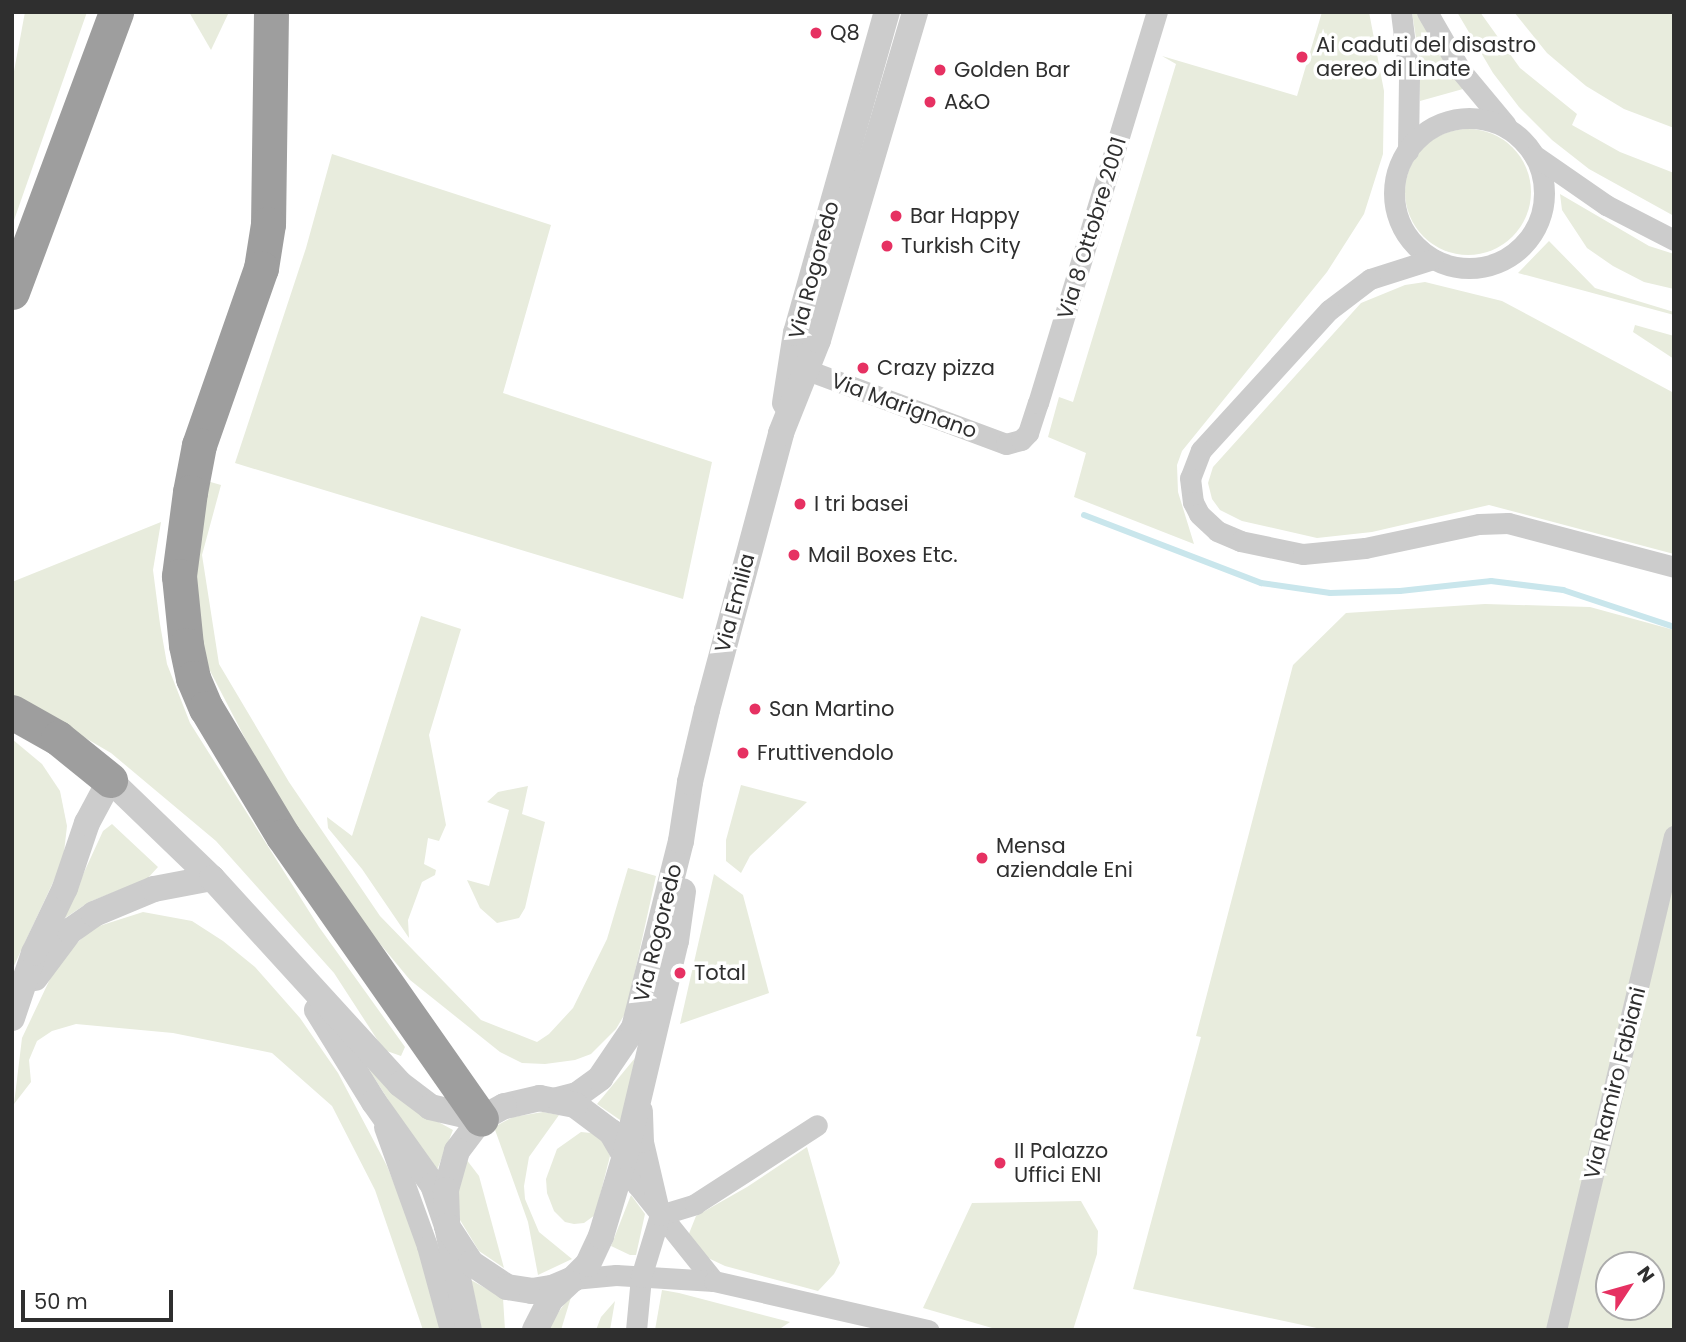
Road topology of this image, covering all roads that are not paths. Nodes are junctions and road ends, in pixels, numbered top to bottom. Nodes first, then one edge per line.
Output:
1 (116, 12) edge
2 (271, 12) edge
3 (887, 12) edge
4 (915, 12) edge
5 (1157, 12) edge
6 (1401, 12) edge
7 (1427, 12) edge
8 (858, 110) junction
9 (886, 118) junction
10 (1515, 134) junction
11 (1408, 151) junction
12 (1534, 155) junction
13 (1674, 240) edge
14 (1433, 259) junction
15 (12, 292) edge
16 (798, 367) junction
17 (1021, 440) joint
18 (1674, 567) edge
19 (12, 712) edge
20 (110, 780) junction
21 (1674, 836) edge
22 (681, 841) junction
23 (212, 878) junction
24 (271, 941) junction
25 (16, 1009) edge
26 (641, 1091) junction
27 (557, 1100) junction
28 (374, 1102) junction
29 (481, 1119) junction
30 (817, 1125) dead end
31 (625, 1156) junction
32 (446, 1215) junction
33 (660, 1215) junction
34 (641, 1277) junction
35 (573, 1279) junction
36 (714, 1281) junction
37 (450, 1330) edge
38 (469, 1330) edge
39 (535, 1330) edge
40 (636, 1330) edge
41 (928, 1330) edge
42 (1556, 1330) edge

1 - 15 highway
2 - 29 highway
3 - 8 street, Via Rogoredo
4 - 9 street, Via Rogoredo
5 - 17 street, Via 8 Ottobre 2001
6 - 11 street
7 - 10 street
8 - 9 street
8 - 16 street, Via Rogoredo
9 - 16 street, Via Rogoredo
10 - 11 street
10 - 12 street
11 - 14 street
12 - 13 street
12 - 14 street
14 - 18 street
16 - 17 street, Via Marignano
16 - 22 street, Via Emilia
19 - 20 highway
20 - 23 street
20 - 25 street
21 - 42 street, Via Ramiro Fabiani
22 - 26 street, Via Rogoredo
22 - 27 street, Via Rogoredo
23 - 24 street
23 - 25 street
24 - 28 street
24 - 29 street
26 - 31 street, Via Rogoredo
26 - 33 street
27 - 29 street
27 - 31 street
28 - 32 street
28 - 37 street
29 - 32 street
30 - 33 street
31 - 33 street
31 - 35 street
32 - 35 street
32 - 38 street
33 - 34 street
33 - 36 street
34 - 35 street
34 - 36 street
34 - 40 street
35 - 39 street
36 - 41 street

